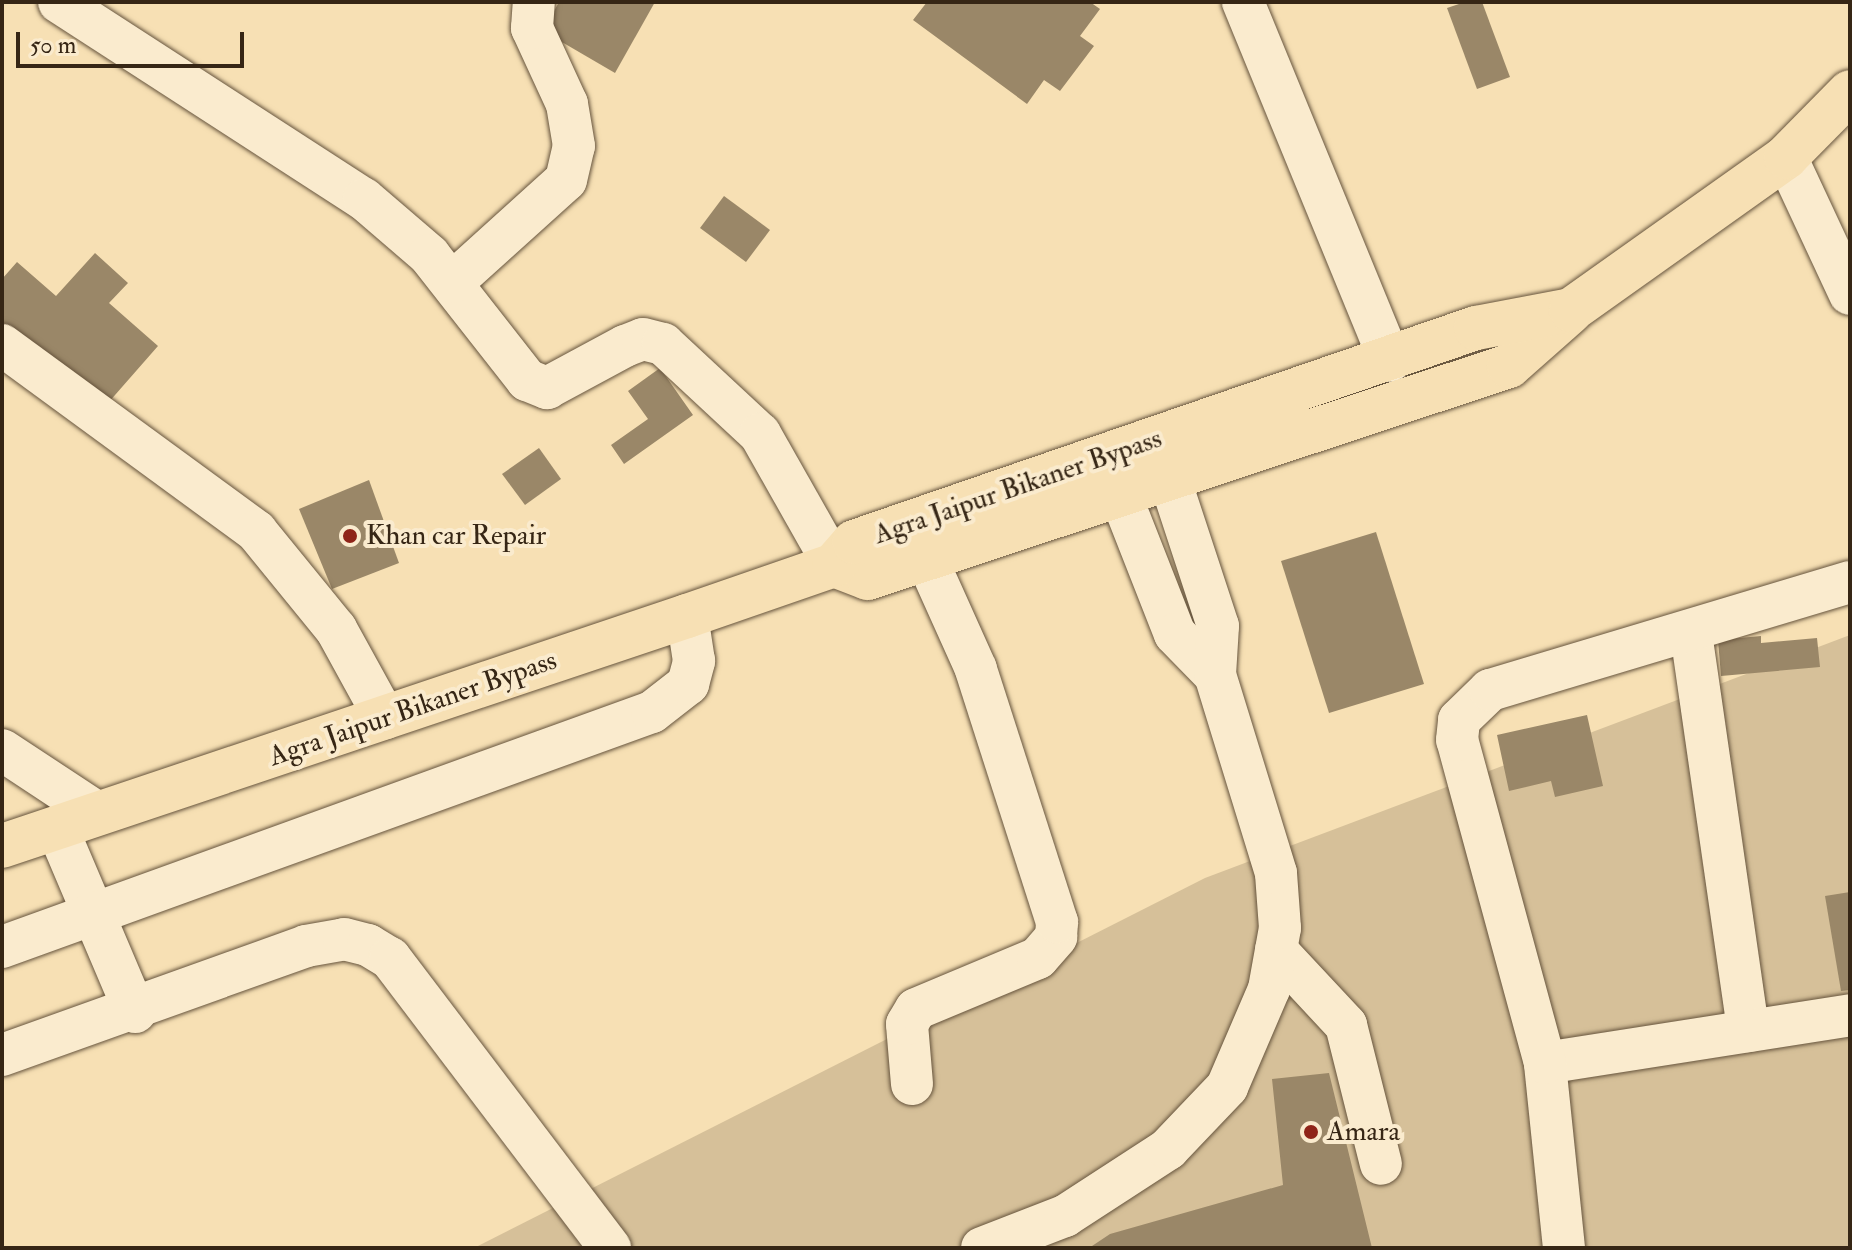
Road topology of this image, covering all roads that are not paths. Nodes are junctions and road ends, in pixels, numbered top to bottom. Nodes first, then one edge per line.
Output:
1 (59, 2) edge
2 (534, 2) edge
3 (1249, 5) edge
4 (1850, 92) edge
5 (1786, 157) junction
6 (453, 282) junction
7 (1850, 294) edge
8 (1571, 310) junction
9 (2, 345) edge
10 (1390, 361) junction
11 (1169, 477) junction
12 (1120, 494) junction
13 (926, 558) junction
14 (834, 565) junction
15 (1850, 582) edge
16 (687, 616) junction
17 (1691, 633) junction
18 (1215, 675) junction
19 (385, 718) junction
20 (2, 750) edge
21 (99, 814) junction
22 (57, 828) junction
23 (2, 846) edge
24 (94, 915) junction
25 (2, 947) edge
26 (1276, 950) junction
27 (135, 1012) junction
28 (1850, 1015) edge
29 (1748, 1031) junction
30 (2, 1055) edge
31 (1545, 1063) junction
32 (912, 1084) dead end
33 (1381, 1164) dead end
34 (610, 1248) edge
35 (982, 1248) edge
36 (1564, 1248) edge

1 - 6 street
2 - 6 street
3 - 10 street
4 - 5 main road, Agra Jaipur Bikaner Bypass
5 - 7 street
5 - 8 main road, Agra Jaipur Bikaner Bypass
6 - 14 street
8 - 10 main road, Agra Jaipur Bikaner Bypass
8 - 11 main road
9 - 19 street
10 - 14 main road, Agra Jaipur Bikaner Bypass
11 - 12 main road
11 - 18 street
12 - 13 main road
12 - 18 street
13 - 14 main road
13 - 32 street
14 - 16 main road, Agra Jaipur Bikaner Bypass
15 - 17 street
16 - 19 main road, Agra Jaipur Bikaner Bypass
16 - 24 street
17 - 29 street
17 - 31 street
18 - 26 street
19 - 21 main road, Agra Jaipur Bikaner Bypass
20 - 21 street
21 - 22 main road, Agra Jaipur Bikaner Bypass
22 - 23 main road, Agra Jaipur Bikaner Bypass
22 - 24 street
24 - 25 street
24 - 27 street
26 - 33 street
26 - 35 street
27 - 30 street
27 - 34 street
28 - 29 street
29 - 31 street
31 - 36 street

